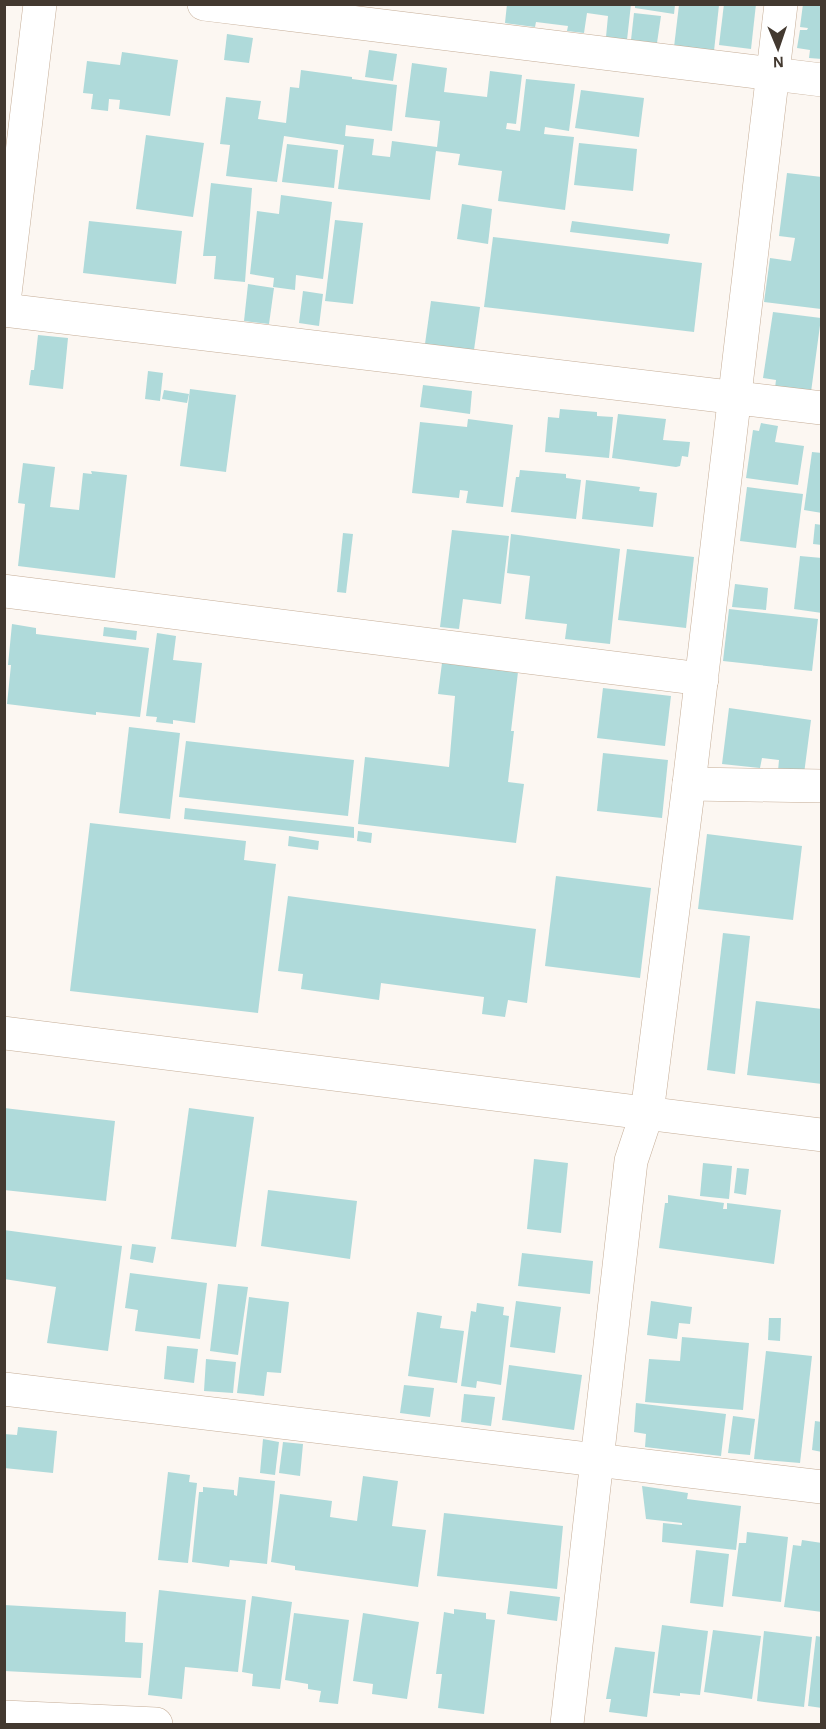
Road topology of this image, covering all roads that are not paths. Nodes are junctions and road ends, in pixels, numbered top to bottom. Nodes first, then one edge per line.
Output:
1 (40, 4) edge
2 (204, 4) edge
3 (781, 4) edge
4 (773, 74) junction
5 (822, 80) edge
6 (4, 302) edge
7 (4, 310) edge
8 (735, 397) junction
9 (822, 408) edge
10 (4, 591) edge
11 (702, 679) junction
12 (689, 784) junction
13 (822, 786) edge
14 (4, 1033) edge
15 (647, 1113) junction
16 (822, 1135) edge
17 (4, 1389) edge
18 (598, 1461) junction
19 (822, 1487) edge
20 (4, 1717) edge
21 (156, 1725) edge
22 (567, 1725) edge

1 - 6 street
2 - 4 street
3 - 4 street
4 - 5 street
4 - 8 street
7 - 8 street
8 - 9 street
8 - 11 street
10 - 11 street
11 - 12 street
12 - 13 street
12 - 15 street
14 - 15 street
15 - 16 street
15 - 18 street
17 - 18 street
18 - 19 street
18 - 22 street
20 - 21 street

